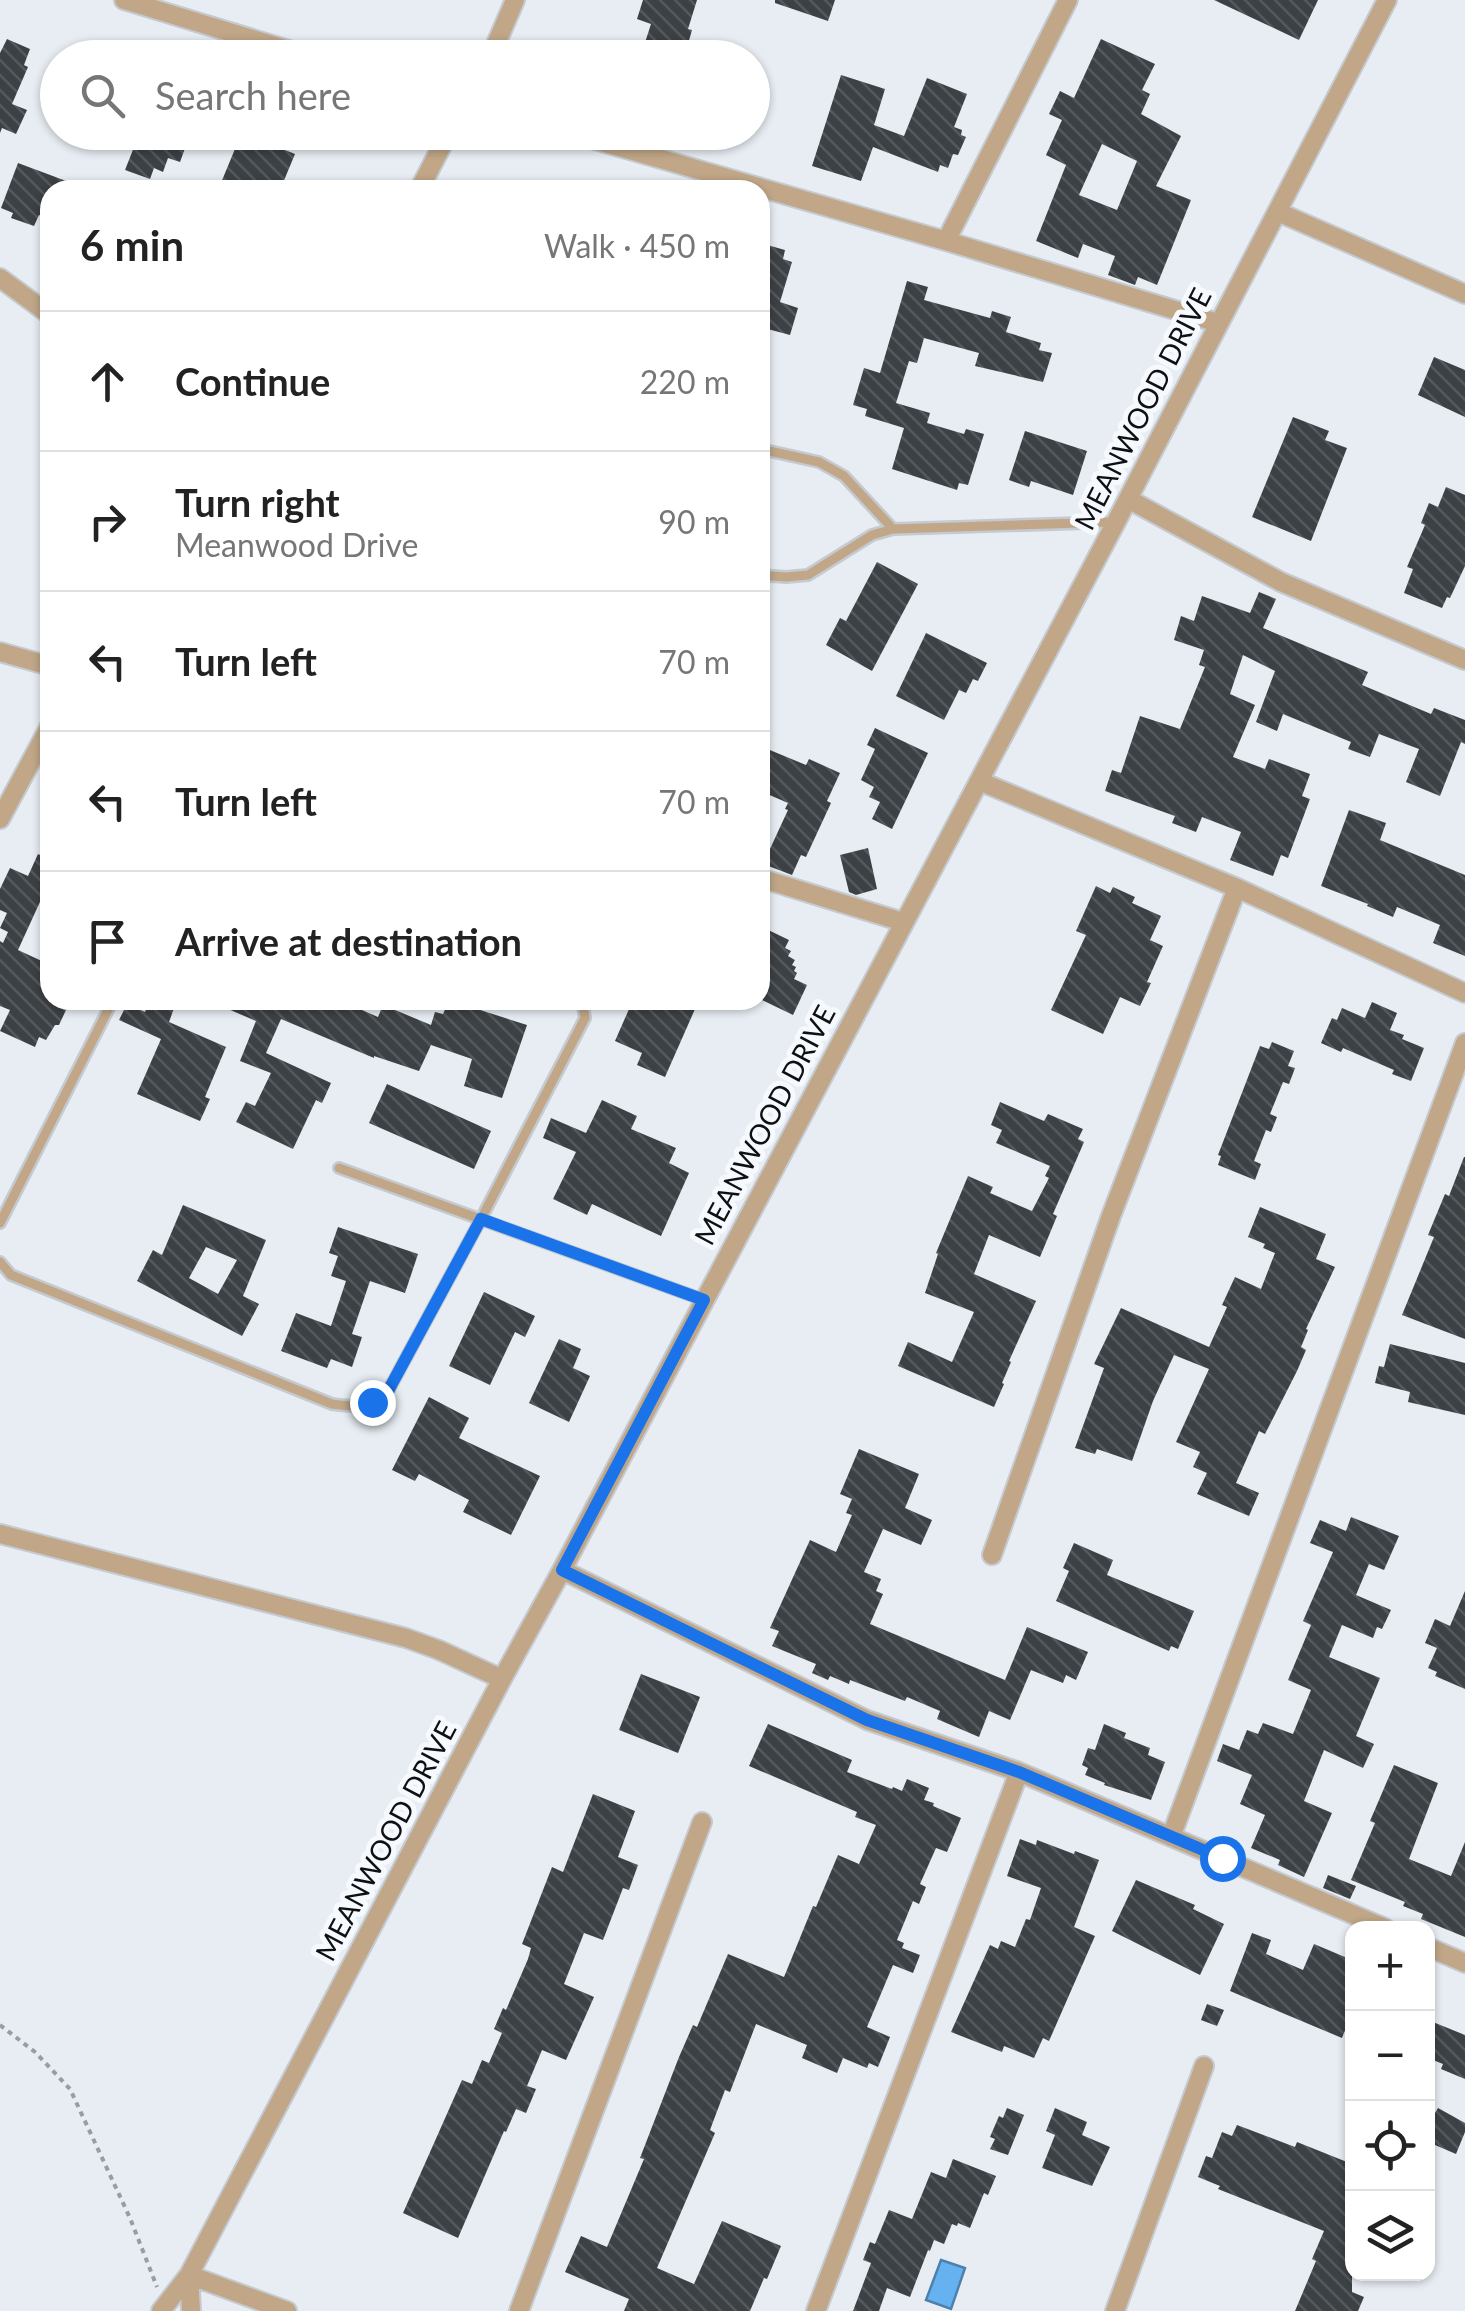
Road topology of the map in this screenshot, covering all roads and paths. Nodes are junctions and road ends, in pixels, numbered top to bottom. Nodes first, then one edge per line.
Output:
1 (124, 0) edge
2 (516, 0) edge
3 (1068, 0) edge
4 (1387, 0) edge
5 (256, 40) edge
6 (498, 40) edge
7 (439, 150) edge
8 (630, 150) edge
9 (423, 180) edge
10 (734, 180) edge
11 (770, 190) edge
12 (1278, 212) junction
13 (946, 241) junction
14 (0, 278) edge
15 (1465, 294) edge
16 (40, 308) edge
17 (1218, 323) junction
18 (770, 450) edge
19 (1128, 498) junction
20 (1116, 522) junction
21 (893, 529) junction
22 (770, 576) edge
23 (0, 652) edge
24 (1465, 660) edge
25 (40, 663) edge
26 (40, 745) edge
27 (979, 781) junction
28 (0, 819) edge
29 (770, 881) edge
30 (1237, 888) junction
31 (904, 922) junction
32 (1465, 993) edge
33 (108, 1010) edge
34 (583, 1010) edge
35 (1465, 1043) edge
36 (339, 1168) dead end
37 (481, 1219) junction
38 (0, 1223) edge
39 (0, 1262) edge
40 (704, 1300) junction
41 (0, 1534) edge
42 (992, 1555) dead end
43 (562, 1570) junction
44 (502, 1678) junction
45 (1019, 1772) junction
46 (702, 1822) dead end
47 (1171, 1836) junction
48 (1369, 1921) edge
49 (1435, 1950) edge
50 (1465, 1963) edge
51 (0, 2025) edge
52 (1204, 2066) dead end
53 (189, 2274) junction
54 (163, 2308) edge
55 (191, 2311) edge
56 (288, 2311) edge
57 (519, 2311) edge
58 (816, 2311) edge
59 (1115, 2311) edge

1 - 5 street
2 - 6 street
3 - 13 street
4 - 12 street, MEANWOOD DRIVE
7 - 9 street
8 - 10 street
11 - 13 street
12 - 15 street
12 - 17 street, MEANWOOD DRIVE
13 - 17 street
14 - 16 street
17 - 19 street, MEANWOOD DRIVE
18 - 21 lane
19 - 20 street, MEANWOOD DRIVE
19 - 24 street
20 - 21 lane
20 - 27 street, MEANWOOD DRIVE
21 - 22 lane
23 - 25 street
26 - 28 street
27 - 30 street
27 - 31 street, MEANWOOD DRIVE
29 - 31 street
30 - 32 street
30 - 42 street
31 - 40 street, MEANWOOD DRIVE
33 - 38 lane
34 - 37 lane
35 - 47 street
36 - 37 lane
37 - 39 lane
37 - 40 lane
40 - 43 street, MEANWOOD DRIVE
41 - 44 street
43 - 44 street, MEANWOOD DRIVE
43 - 45 street
44 - 53 street, MEANWOOD DRIVE
45 - 47 street
45 - 58 street
46 - 57 street
47 - 48 street
49 - 50 street
51 - 54 path
52 - 59 street
53 - 54 street, MEANWOOD DRIVE
53 - 55 street
53 - 56 street

